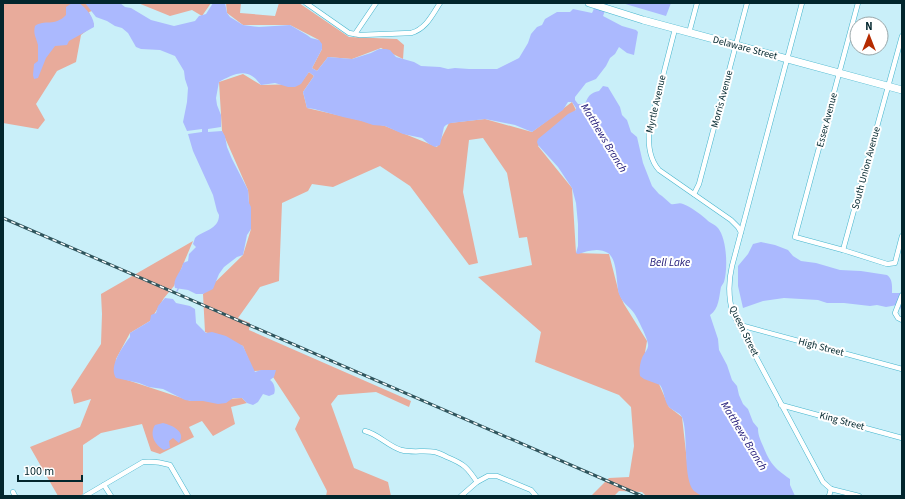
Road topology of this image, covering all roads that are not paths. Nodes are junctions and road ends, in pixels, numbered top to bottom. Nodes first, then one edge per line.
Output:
1 (308, 3) edge
2 (376, 3) edge
3 (440, 3) edge
4 (590, 3) edge
5 (697, 3) edge
6 (747, 3) edge
7 (802, 3) edge
8 (858, 3) edge
9 (674, 29) junction
10 (689, 33) junction
11 (355, 34) junction
12 (902, 36) edge
13 (736, 45) junction
14 (787, 59) junction
15 (840, 73) junction
16 (888, 86) junction
17 (902, 90) edge
18 (694, 194) junction
19 (741, 232) junction
20 (902, 236) edge
21 (844, 250) junction
22 (902, 295) edge
23 (902, 320) edge
24 (740, 325) junction
25 (902, 369) edge
26 (782, 405) junction
27 (365, 431) dead end
28 (902, 438) edge
29 (477, 482) junction
30 (104, 485) junction
31 (831, 489) junction
32 (85, 496) edge
33 (110, 496) edge
34 (188, 496) edge
35 (461, 496) edge
36 (536, 496) edge
37 (829, 496) edge
38 (859, 496) edge

1 - 11 street
2 - 11 street
3 - 11 street
4 - 9 main road, Delaware Street
5 - 10 street
6 - 13 street, Morris Avenue
7 - 14 street, Queen Street
8 - 15 street, Essex Avenue
9 - 10 main road, Delaware Street
9 - 18 street, Myrtle Avenue
10 - 13 main road, Delaware Street
12 - 16 street, South Union Avenue
13 - 14 main road, Delaware Street
13 - 18 street, Morris Avenue
14 - 15 main road, Delaware Street
14 - 19 street, Queen Street
15 - 16 main road, Delaware Street
15 - 21 street, Essex Avenue
16 - 17 main road, Delaware Street
16 - 21 street, South Union Avenue
18 - 19 street, Myrtle Avenue
19 - 24 street, Queen Street
20 - 21 street
22 - 23 street
24 - 25 street, High Street
24 - 26 street, Queen Street
26 - 28 street, King Street
26 - 31 street, Queen Street
27 - 29 street
29 - 35 street
29 - 36 street
30 - 32 street
30 - 33 street
30 - 34 street
31 - 37 street
31 - 38 street

